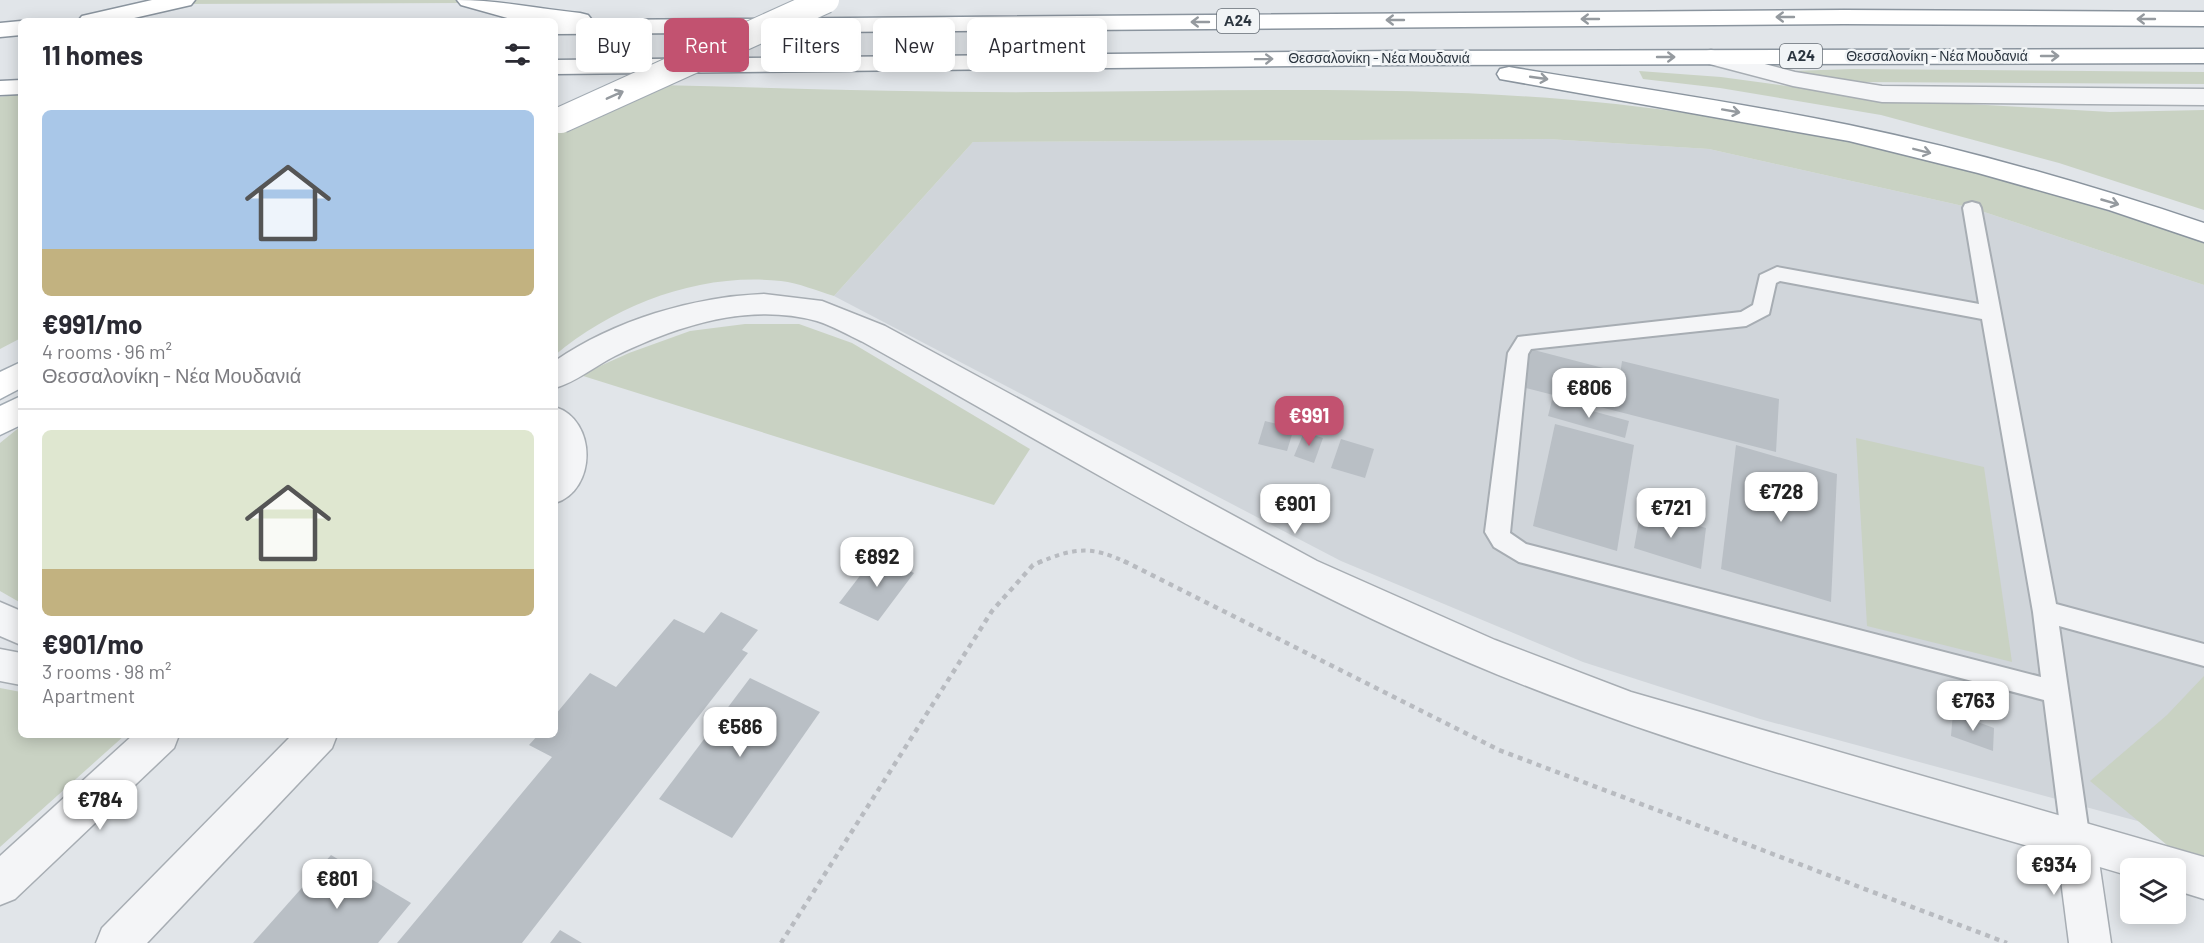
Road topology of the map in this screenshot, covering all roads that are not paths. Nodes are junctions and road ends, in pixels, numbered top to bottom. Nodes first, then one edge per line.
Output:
1 (183, 0) edge
2 (469, 0) edge
3 (771, 0) edge
4 (826, 0) edge
5 (2021, 0) edge
6 (1844, 17) junction
7 (103, 18) edge
8 (556, 18) edge
9 (558, 18) edge
10 (2204, 19) edge
11 (576, 20) edge
12 (652, 26) edge
13 (558, 27) edge
14 (576, 27) edge
15 (18, 29) edge
16 (0, 32) edge
17 (18, 34) edge
18 (2204, 56) edge
19 (1711, 57) junction
20 (1398, 58) junction
21 (558, 67) edge
22 (0, 72) edge
23 (18, 72) edge
24 (18, 87) edge
25 (0, 88) edge
26 (2204, 97) edge
27 (558, 113) edge
28 (558, 114) edge
29 (1972, 208) dead end
30 (2204, 233) edge
31 (1992, 314) junction
32 (558, 374) edge
33 (18, 376) edge
34 (0, 387) edge
35 (18, 410) edge
36 (0, 423) edge
37 (558, 424) edge
38 (558, 487) edge
39 (2045, 612) junction
40 (0, 618) edge
41 (18, 627) edge
42 (2204, 655) edge
43 (0, 665) edge
44 (18, 668) edge
45 (2056, 692) junction
46 (157, 738) edge
47 (315, 738) edge
48 (2076, 841) junction
49 (2136, 858) edge
50 (2186, 873) edge
51 (2204, 878) edge
52 (0, 884) edge
53 (117, 943) edge
54 (2090, 943) edge

1 - 7 main road
2 - 8 main road
3 - 27 main road
28 -> 4 main road, bridge
5 - 6 main road
10 -> 6 main road, Α24
6 -> 12 main road, Α24
9 - 11 main road
13 - 14 main road, Α24
15 - 16 main road
16 - 17 main road
19 -> 18 main road, Θεσσαλονίκη - Νέα Μουδανιά / Α24
20 -> 19 main road, Θεσσαλονίκη - Νέα Μουδανιά / Α24
19 - 26 street
21 -> 20 main road, Θεσσαλονίκη - Νέα Μουδανιά / Α24
20 -> 30 main road
22 - 23 main road
24 - 25 main road
29 - 31 lane
31 - 39 lane
31 - 45 lane
32 - 48 street
33 - 34 main road
35 - 36 main road
37 - 38 street
39 - 42 lane
39 - 45 lane
40 - 41 street
43 - 44 street
45 - 48 lane
46 - 52 street
47 - 53 street
48 - 49 street
48 - 54 street
50 - 51 street

